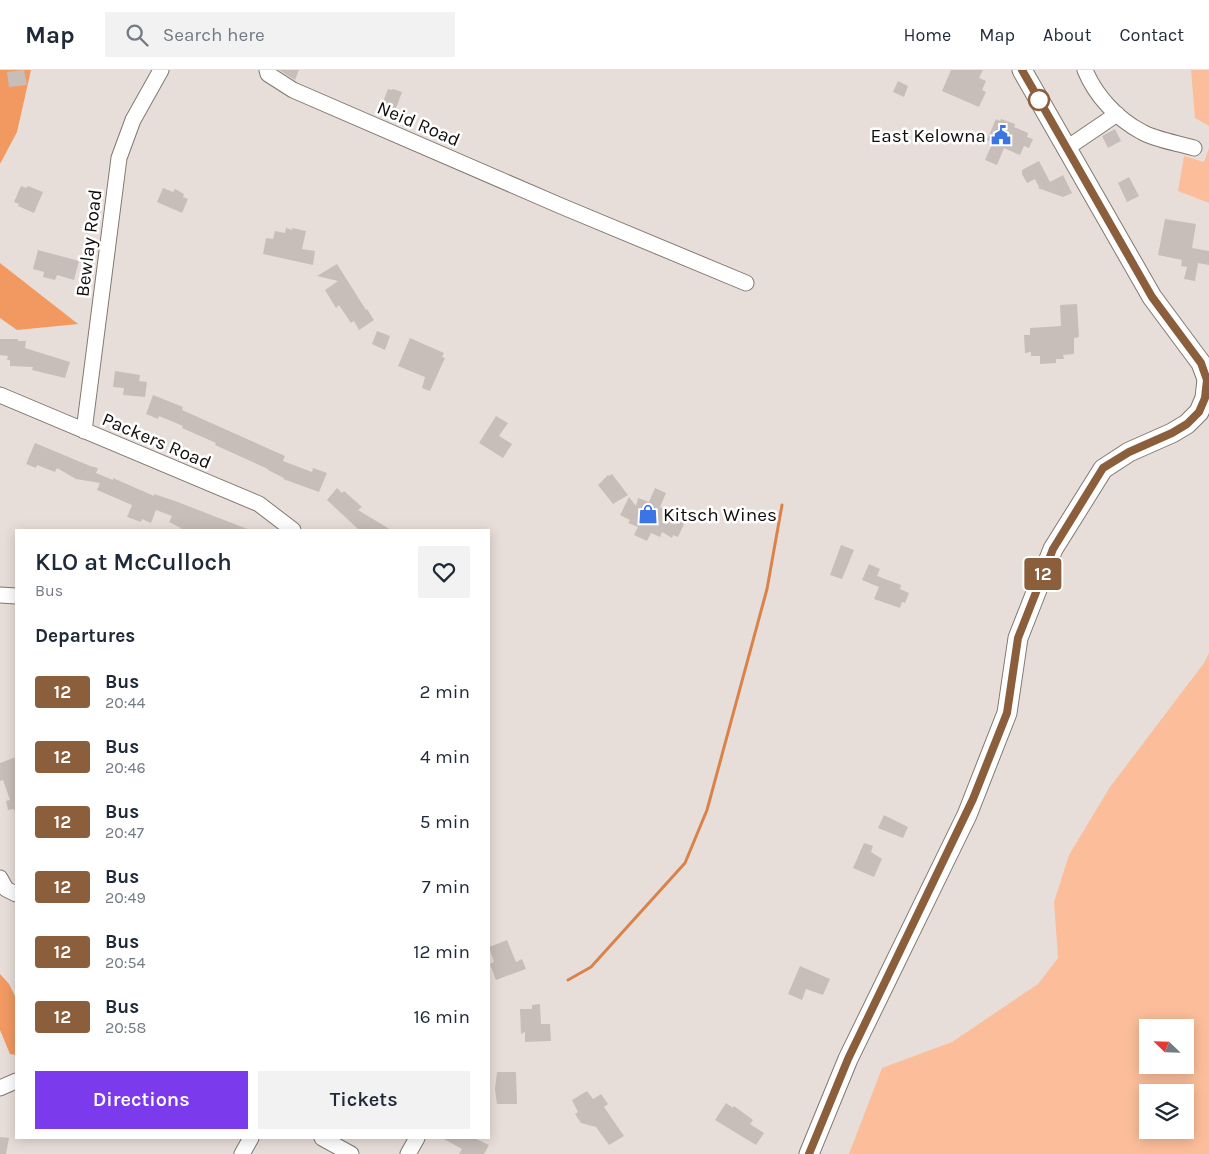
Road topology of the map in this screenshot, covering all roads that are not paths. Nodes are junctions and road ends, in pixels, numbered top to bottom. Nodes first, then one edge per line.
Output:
1 (161, 70) edge
2 (267, 70) edge
3 (1022, 70) edge
4 (1085, 70) edge
5 (1117, 114) junction
6 (1067, 148) junction
7 (1194, 148) dead end
8 (746, 283) dead end
9 (0, 395) edge
10 (84, 431) junction
11 (292, 529) edge
12 (0, 595) edge
13 (15, 596) edge
14 (0, 878) edge
15 (15, 894) edge
16 (15, 1082) edge
17 (0, 1088) edge
18 (250, 1139) edge
19 (324, 1139) edge
20 (416, 1139) edge
21 (242, 1154) edge
22 (351, 1154) edge
23 (408, 1154) edge
24 (809, 1154) edge

1 - 10 street, Bewlay Road
2 - 8 street, Neid Road
3 - 6 main road
4 - 5 street
5 - 6 street
5 - 7 street
6 - 24 main road
9 - 10 street, Packers Road
10 - 11 street, Packers Road
12 - 13 street
14 - 15 street
16 - 17 street
18 - 21 street
19 - 22 street
20 - 23 street

